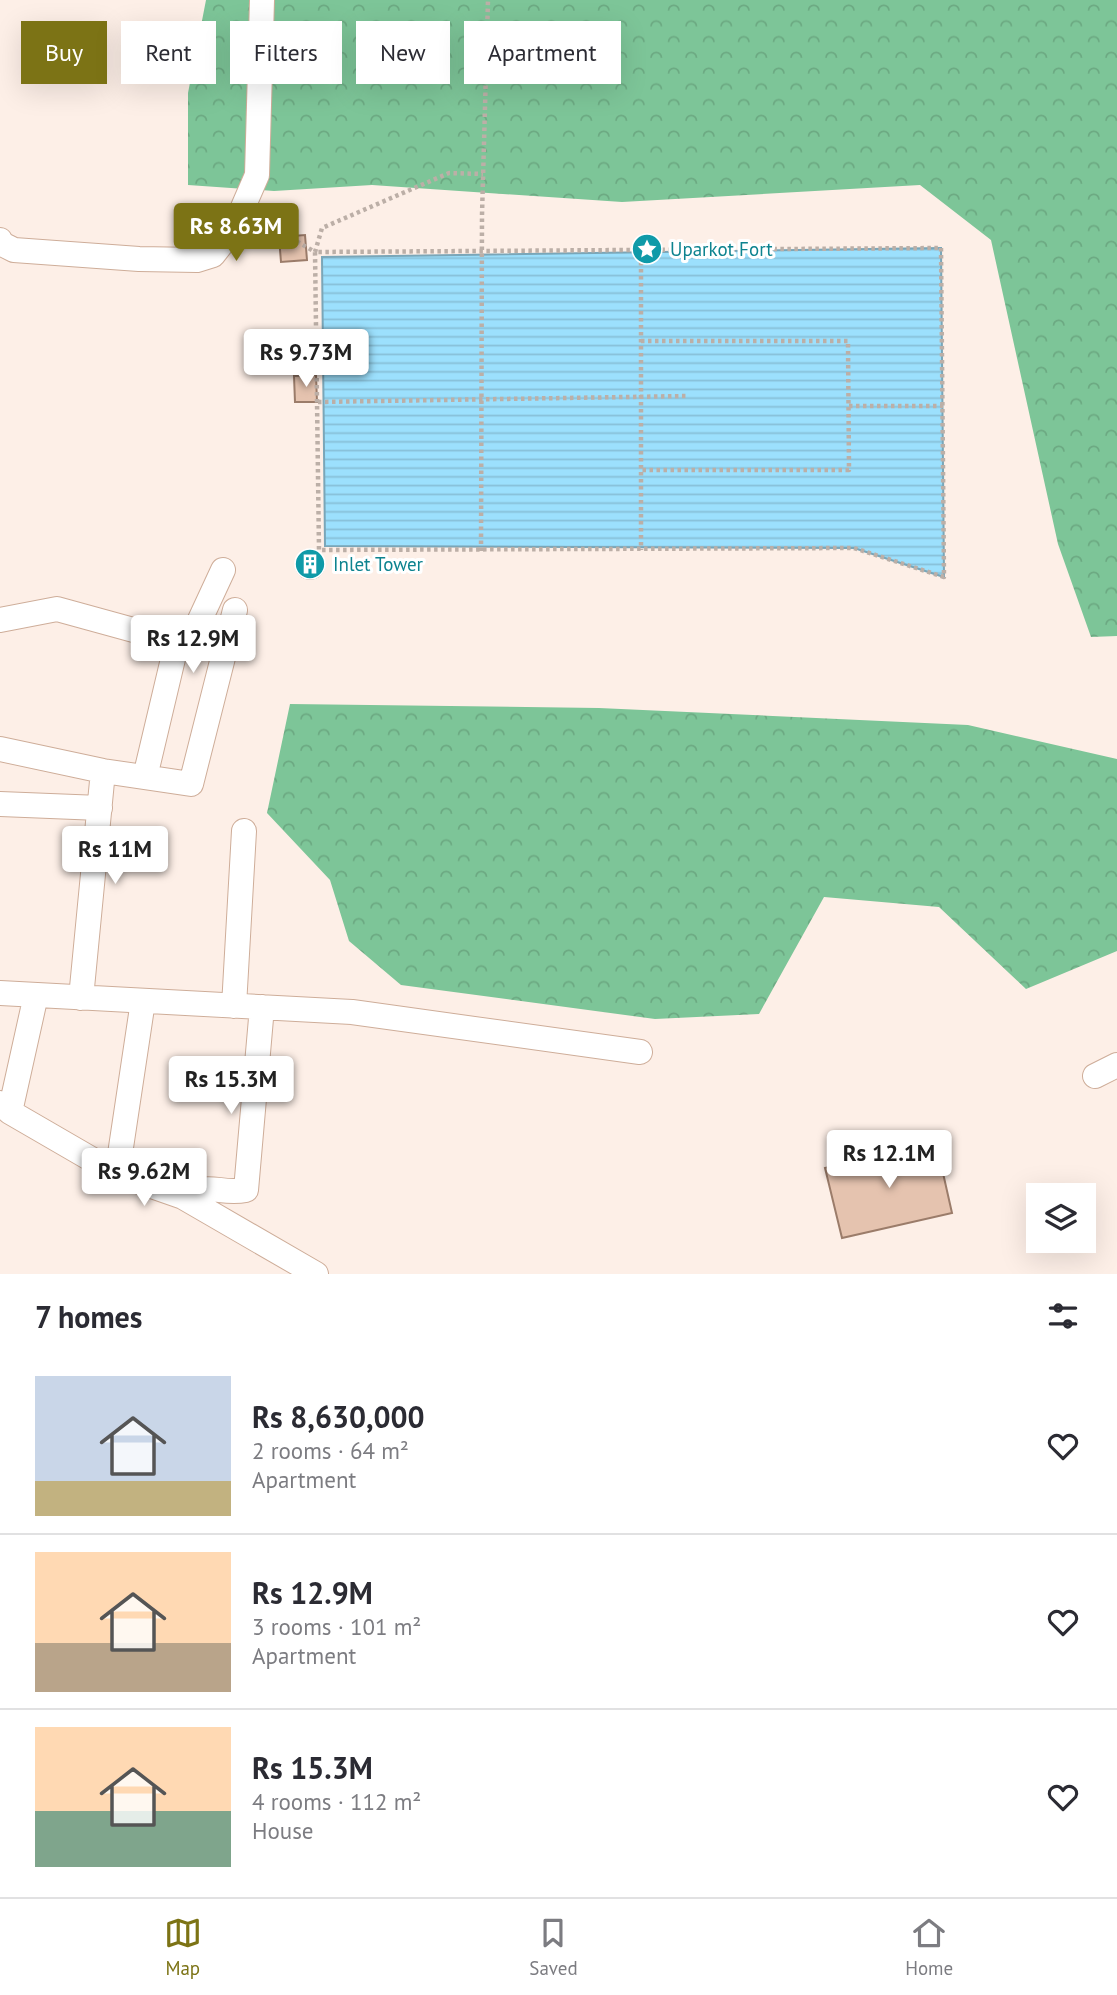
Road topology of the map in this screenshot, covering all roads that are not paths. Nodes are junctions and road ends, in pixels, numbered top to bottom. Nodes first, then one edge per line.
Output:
1 (262, 0) edge
2 (0, 240) edge
3 (223, 570) dead end
4 (235, 610) dead end
5 (0, 620) edge
6 (177, 642) junction
7 (0, 749) edge
8 (103, 771) junction
9 (145, 777) junction
10 (0, 804) edge
11 (100, 808) junction
12 (244, 831) dead end
13 (0, 993) edge
14 (36, 995) junction
15 (81, 998) junction
16 (143, 1001) junction
17 (234, 1006) junction
18 (262, 1007) junction
19 (640, 1052) dead end
20 (5, 1107) edge
21 (117, 1174) junction
22 (183, 1197) junction
23 (316, 1274) edge

1 - 2 street
3 - 6 street
4 - 9 street
5 - 6 street
6 - 9 street
7 - 8 street
8 - 9 street
8 - 11 street
10 - 11 street
11 - 15 street
12 - 17 street
13 - 14 street
14 - 15 street
14 - 20 street
15 - 16 street
16 - 17 street
16 - 21 street
17 - 18 street
18 - 19 street
18 - 22 street
20 - 21 street
21 - 22 street
22 - 23 street

